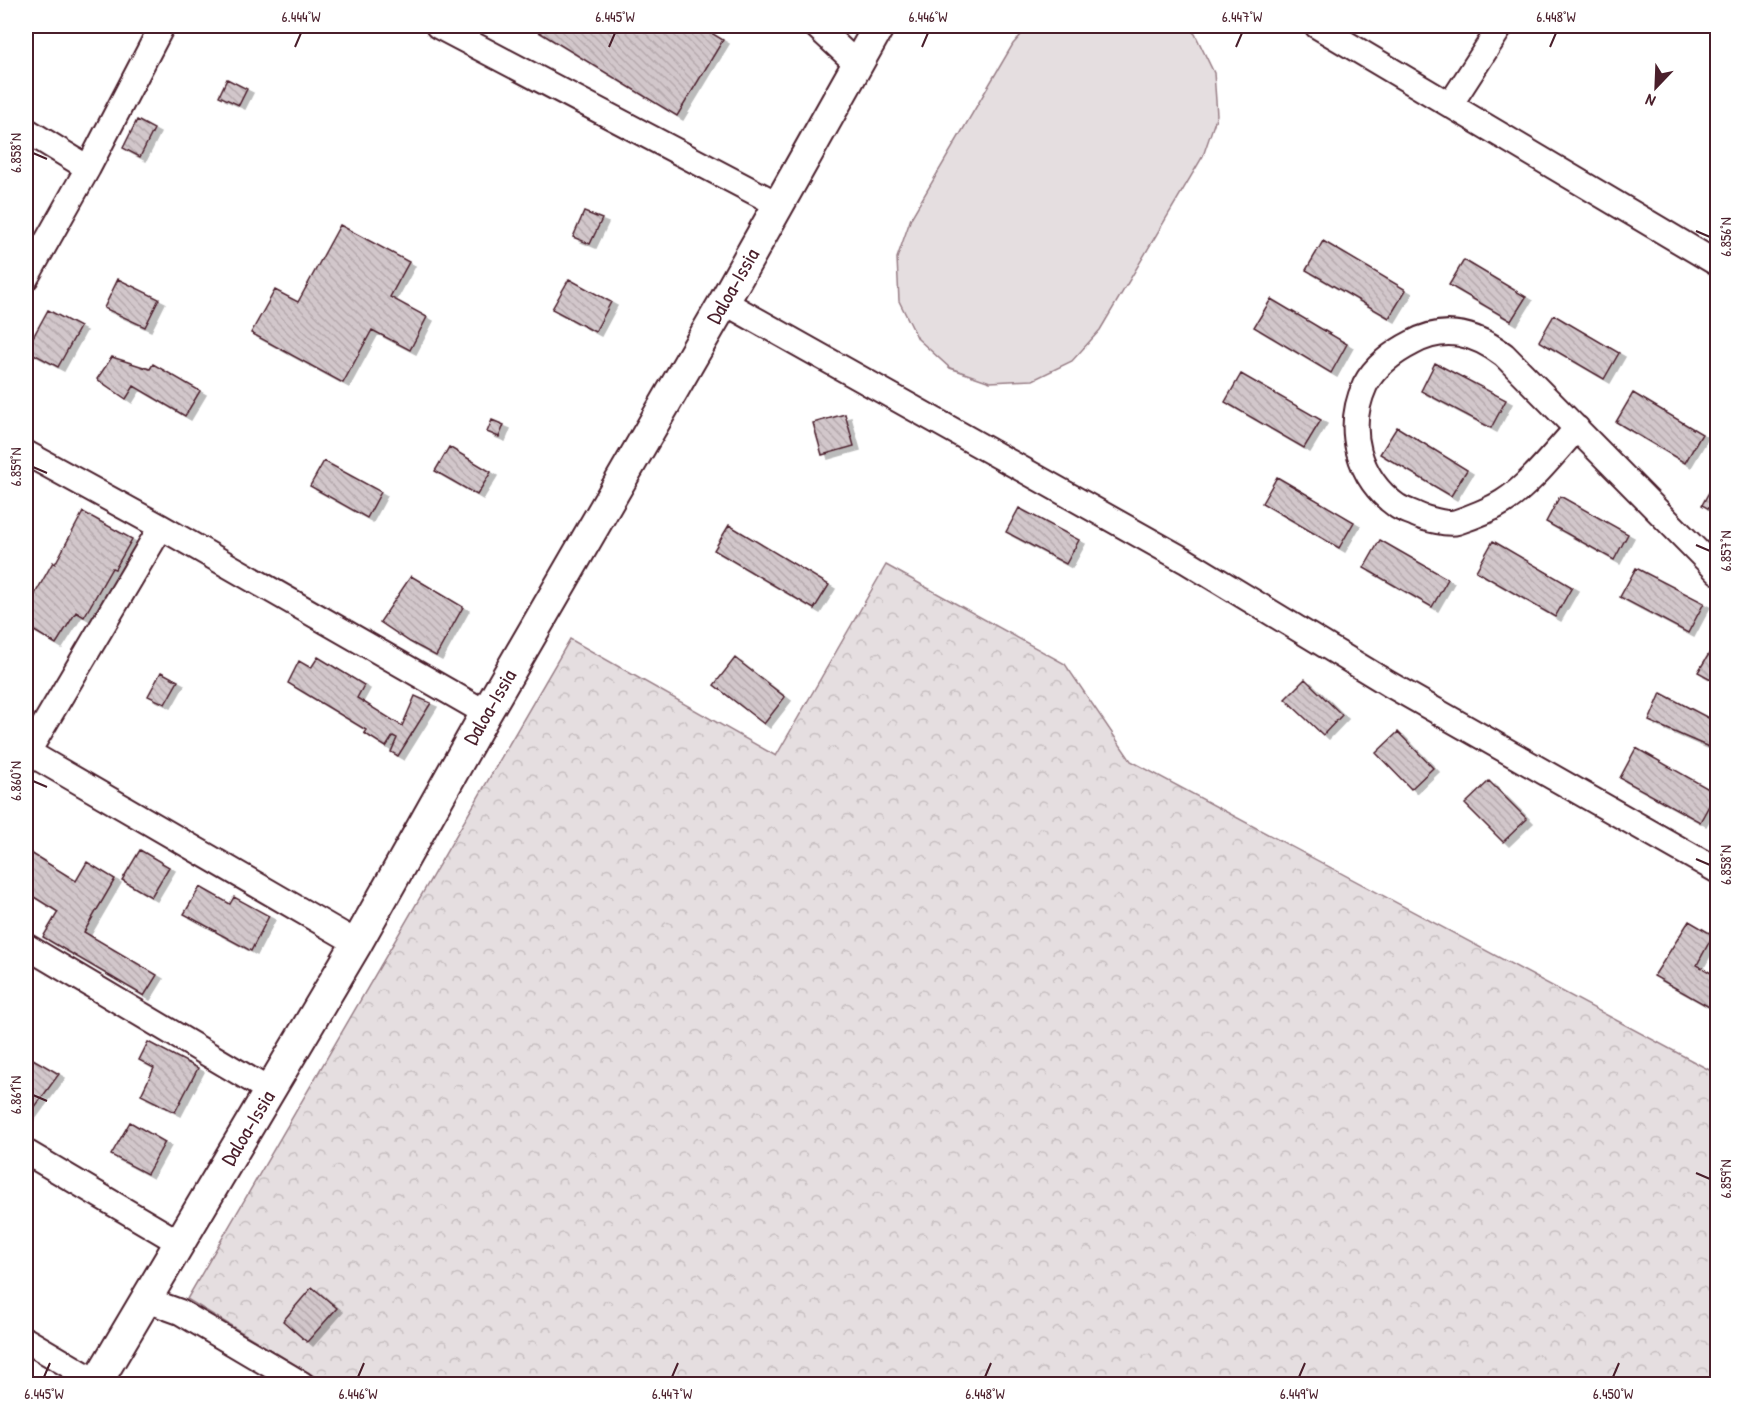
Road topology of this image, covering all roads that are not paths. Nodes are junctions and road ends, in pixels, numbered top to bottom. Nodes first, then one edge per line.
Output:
1 (162, 26) edge
2 (438, 26) edge
3 (816, 26) edge
4 (879, 26) edge
5 (1317, 26) edge
6 (1501, 26) edge
7 (857, 64) junction
8 (1450, 105) junction
9 (26, 130) edge
10 (88, 168) junction
11 (779, 205) junction
12 (1718, 264) edge
13 (26, 278) edge
14 (724, 302) junction
15 (1577, 428) junction
16 (26, 453) edge
17 (161, 527) junction
18 (1718, 572) edge
19 (486, 713) junction
20 (27, 752) edge
21 (1716, 866) edge
22 (357, 943) junction
23 (26, 946) edge
24 (270, 1091) junction
25 (26, 1152) edge
26 (180, 1243) junction
27 (147, 1300) junction
28 (26, 1340) edge
29 (97, 1383) edge
30 (276, 1384) edge
31 (302, 1384) edge

1 - 10 street
2 - 11 street
3 - 7 street
4 - 7 main road, Daloa-Issia
5 - 8 street
6 - 8 street
7 - 11 main road, Daloa-Issia
8 - 12 street
9 - 10 street
10 - 13 street
11 - 14 main road, Daloa-Issia
14 - 19 main road, Daloa-Issia
14 - 21 street
15 - 15 street
15 - 18 street
16 - 17 street
17 - 19 street
17 - 20 street
19 - 22 main road, Daloa-Issia
20 - 22 street
22 - 24 main road, Daloa-Issia
23 - 24 street
24 - 26 main road, Daloa-Issia
25 - 26 street
26 - 27 main road, Daloa-Issia
27 - 29 main road, Daloa-Issia
27 - 30 street
27 - 31 street
28 - 29 street

